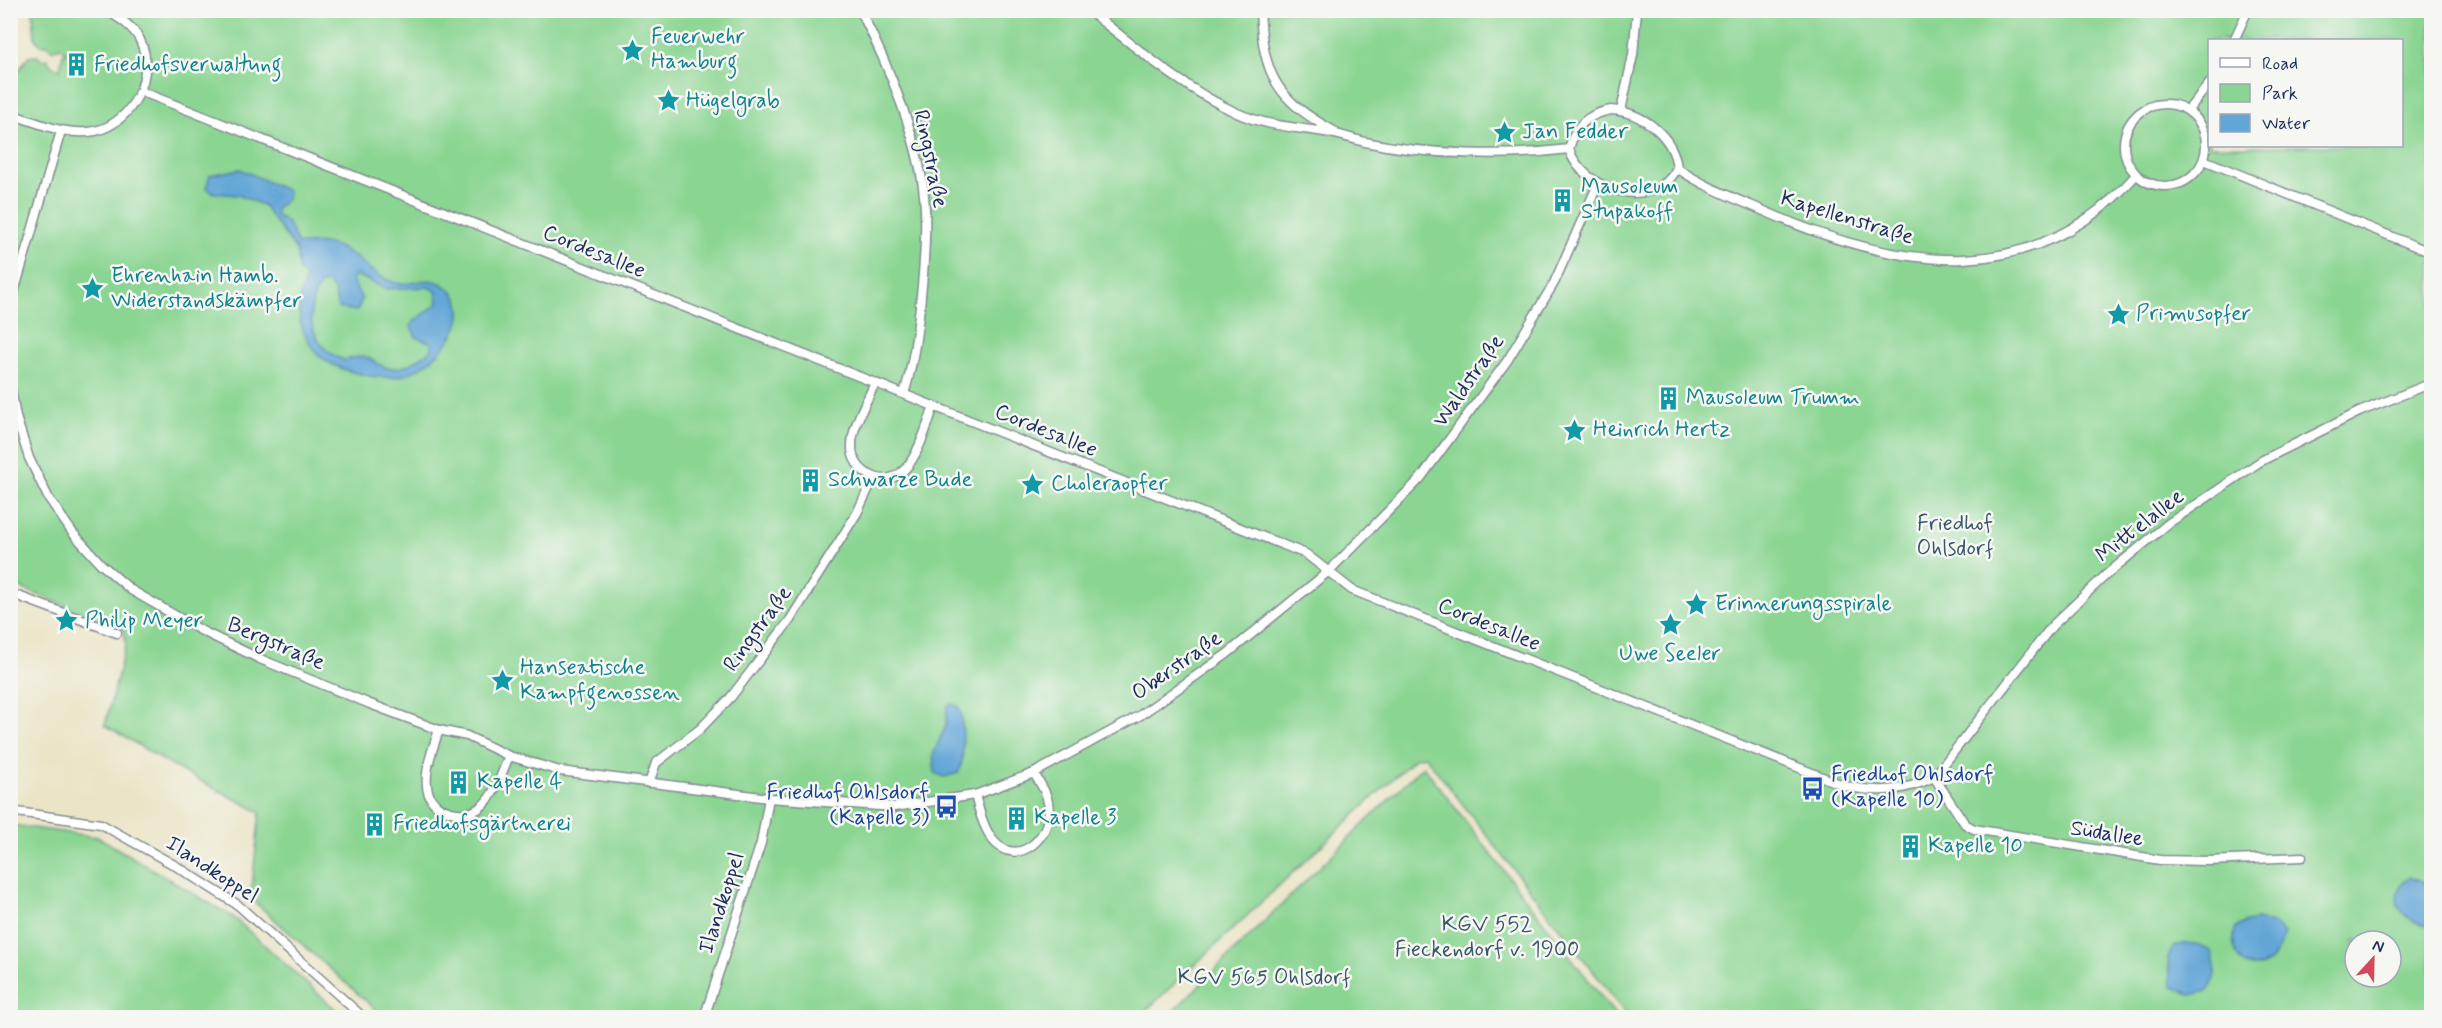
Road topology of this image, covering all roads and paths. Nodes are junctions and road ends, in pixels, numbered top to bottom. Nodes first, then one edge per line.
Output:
1 (106, 10) edge
2 (860, 10) edge
3 (1088, 10) edge
4 (1260, 10) edge
5 (1637, 10) edge
6 (2248, 10) edge
7 (2234, 39) edge
8 (2208, 85) edge
9 (140, 91) junction
10 (2188, 110) junction
11 (1621, 111) junction
12 (10, 114) edge
13 (61, 131) junction
14 (1343, 136) junction
15 (1569, 148) junction
16 (2204, 160) junction
17 (1677, 168) junction
18 (2136, 175) junction
19 (1598, 184) junction
20 (2432, 253) edge
21 (10, 306) edge
22 (874, 382) junction
23 (2432, 383) edge
24 (10, 384) edge
25 (904, 394) junction
26 (934, 406) junction
27 (874, 477) junction
28 (1329, 571) junction
29 (10, 593) edge
30 (117, 633) dead end
31 (439, 730) junction
32 (509, 756) junction
33 (1034, 773) junction
34 (1934, 777) junction
35 (649, 783) junction
36 (706, 791) joint
37 (975, 795) junction
38 (769, 798) junction
39 (10, 811) edge
40 (2302, 856) dead end
41 (364, 1017) edge
42 (704, 1017) edge

1 - 9 street
2 - 25 street, Ringstraße
3 - 14 street
4 - 14 street
5 - 11 street
6 - 7 street
8 - 10 street
9 - 13 street
9 - 22 street, Cordesallee
10 - 16 street
10 - 18 street
11 - 15 street
11 - 17 street
12 - 13 street
13 - 21 street
14 - 15 street
15 - 19 street
16 - 18 street
16 - 20 street
17 - 18 street, Kapellenstraße
17 - 19 street
19 - 28 street, Waldstraße
22 - 25 street, Cordesallee
22 - 27 street
23 - 34 street, Mittelallee
24 - 31 street, Bergstraße
25 - 26 street, Cordesallee
26 - 27 street
26 - 28 street, Cordesallee
27 - 35 street, Ringstraße
28 - 33 street, Oberstraße
28 - 34 street, Cordesallee
29 - 30 street
31 - 32 street, Bergstraße
31 - 32 street
32 - 35 street, Bergstraße
33 - 37 street, Oberstraße
33 - 37 street
34 - 40 street, Südallee
35 - 36 street, Bergstraße
36 - 38 street, Oberstraße
37 - 38 street, Oberstraße
38 - 42 street, Ilandkoppel
39 - 41 street, Ilandkoppel

